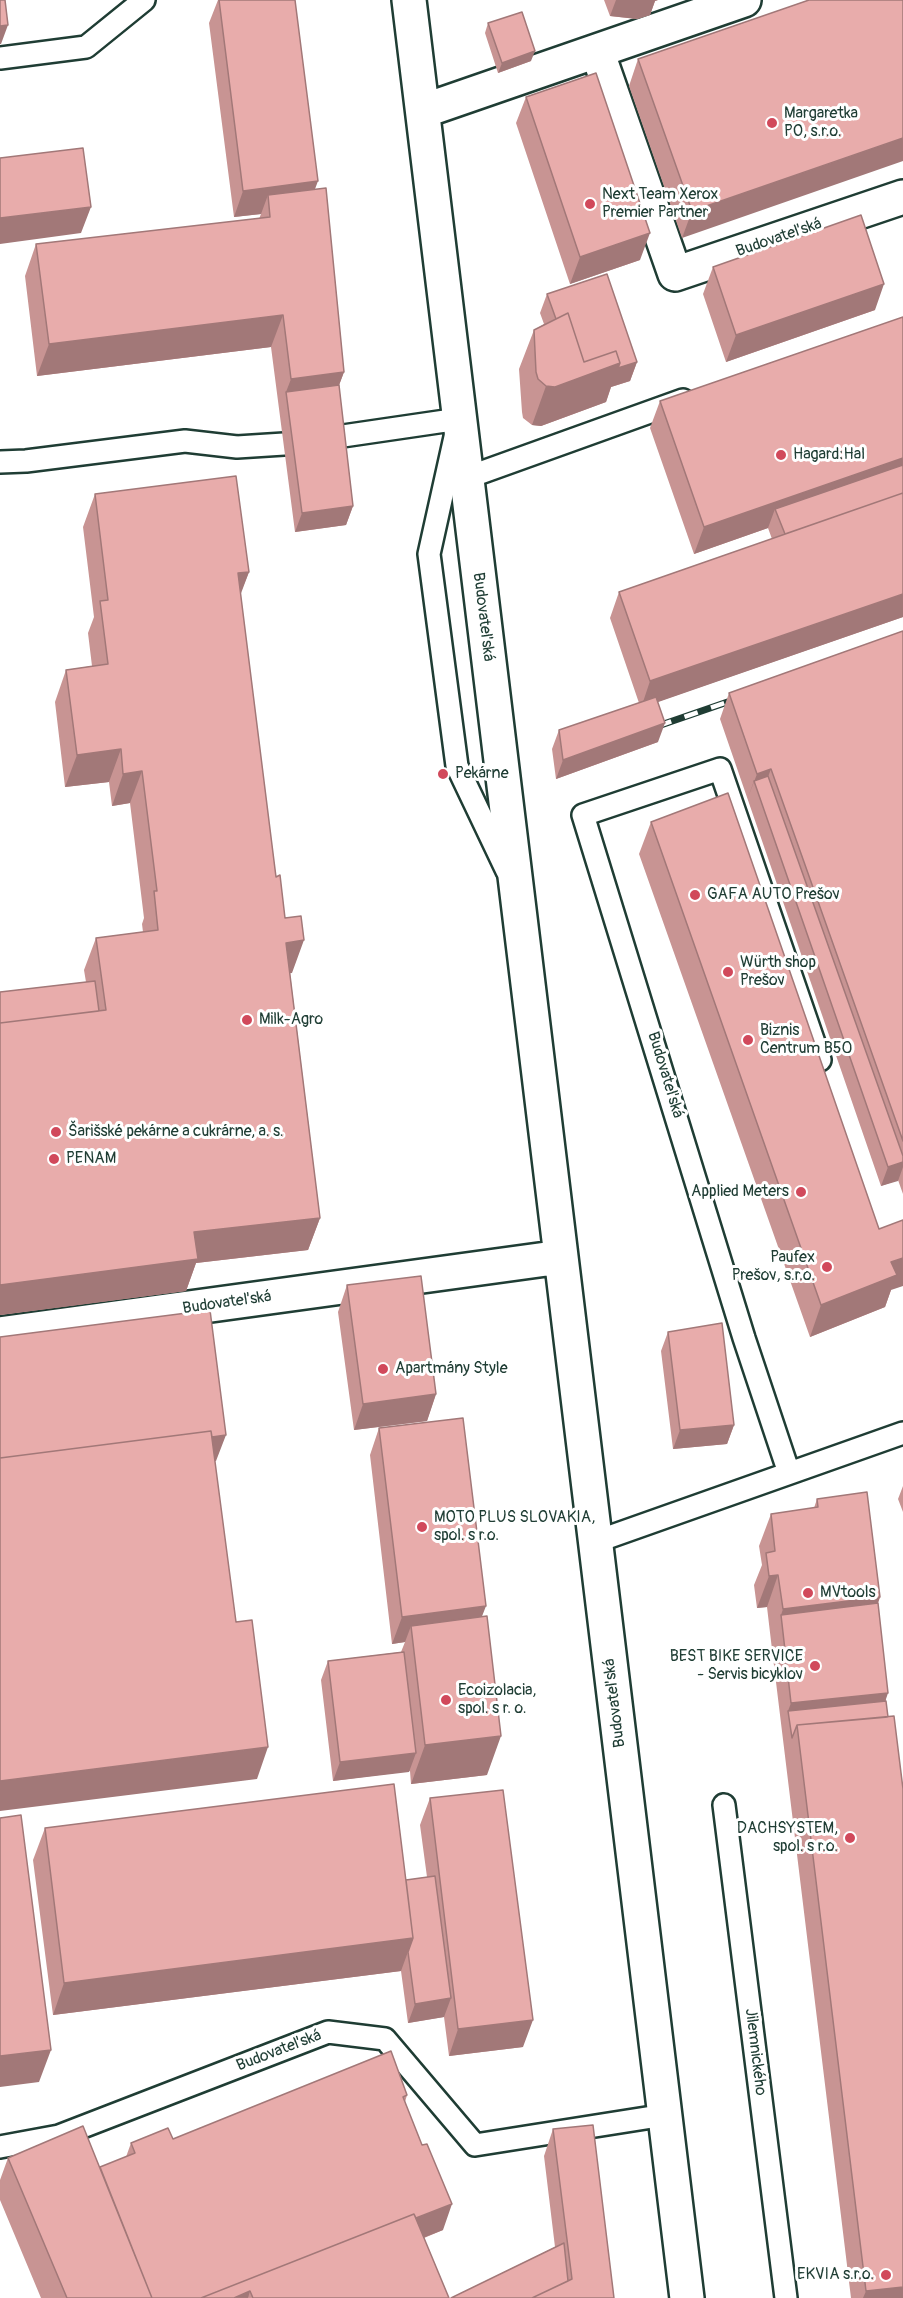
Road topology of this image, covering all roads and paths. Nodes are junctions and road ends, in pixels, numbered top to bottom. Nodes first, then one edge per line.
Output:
1 (144, 0) edge
2 (409, 0) edge
3 (744, 0) edge
4 (597, 51) junction
5 (0, 58) edge
6 (423, 111) junction
7 (903, 196) edge
8 (703, 393) edge
9 (459, 419) junction
10 (336, 437) edge
11 (284, 444) dead end
12 (0, 462) edge
13 (466, 478) junction
14 (516, 889) junction
15 (829, 1084) edge
16 (561, 1257) junction
17 (0, 1334) edge
18 (903, 1433) edge
19 (789, 1473) junction
20 (596, 1542) junction
21 (724, 1805) dead end
22 (665, 2115) junction
23 (0, 2147) edge
24 (687, 2298) edge
25 (786, 2298) edge

1 - 5 lane
2 - 6 street, Budovateľská
3 - 4 street
4 - 6 street
4 - 7 street, Budovateľská
6 - 9 street, Budovateľská
8 - 13 lane
9 - 10 lane
9 - 13 street, Budovateľská
9 - 14 lane
11 - 12 lane
13 - 14 street, Budovateľská
14 - 16 street, Budovateľská
15 - 19 lane, Budovateľská
16 - 17 street, Budovateľská
16 - 20 street, Budovateľská
18 - 19 lane
19 - 20 lane
20 - 22 street, Budovateľská
21 - 25 lane, Jilemnického
22 - 23 lane, Budovateľská
22 - 24 street, Budovateľská

